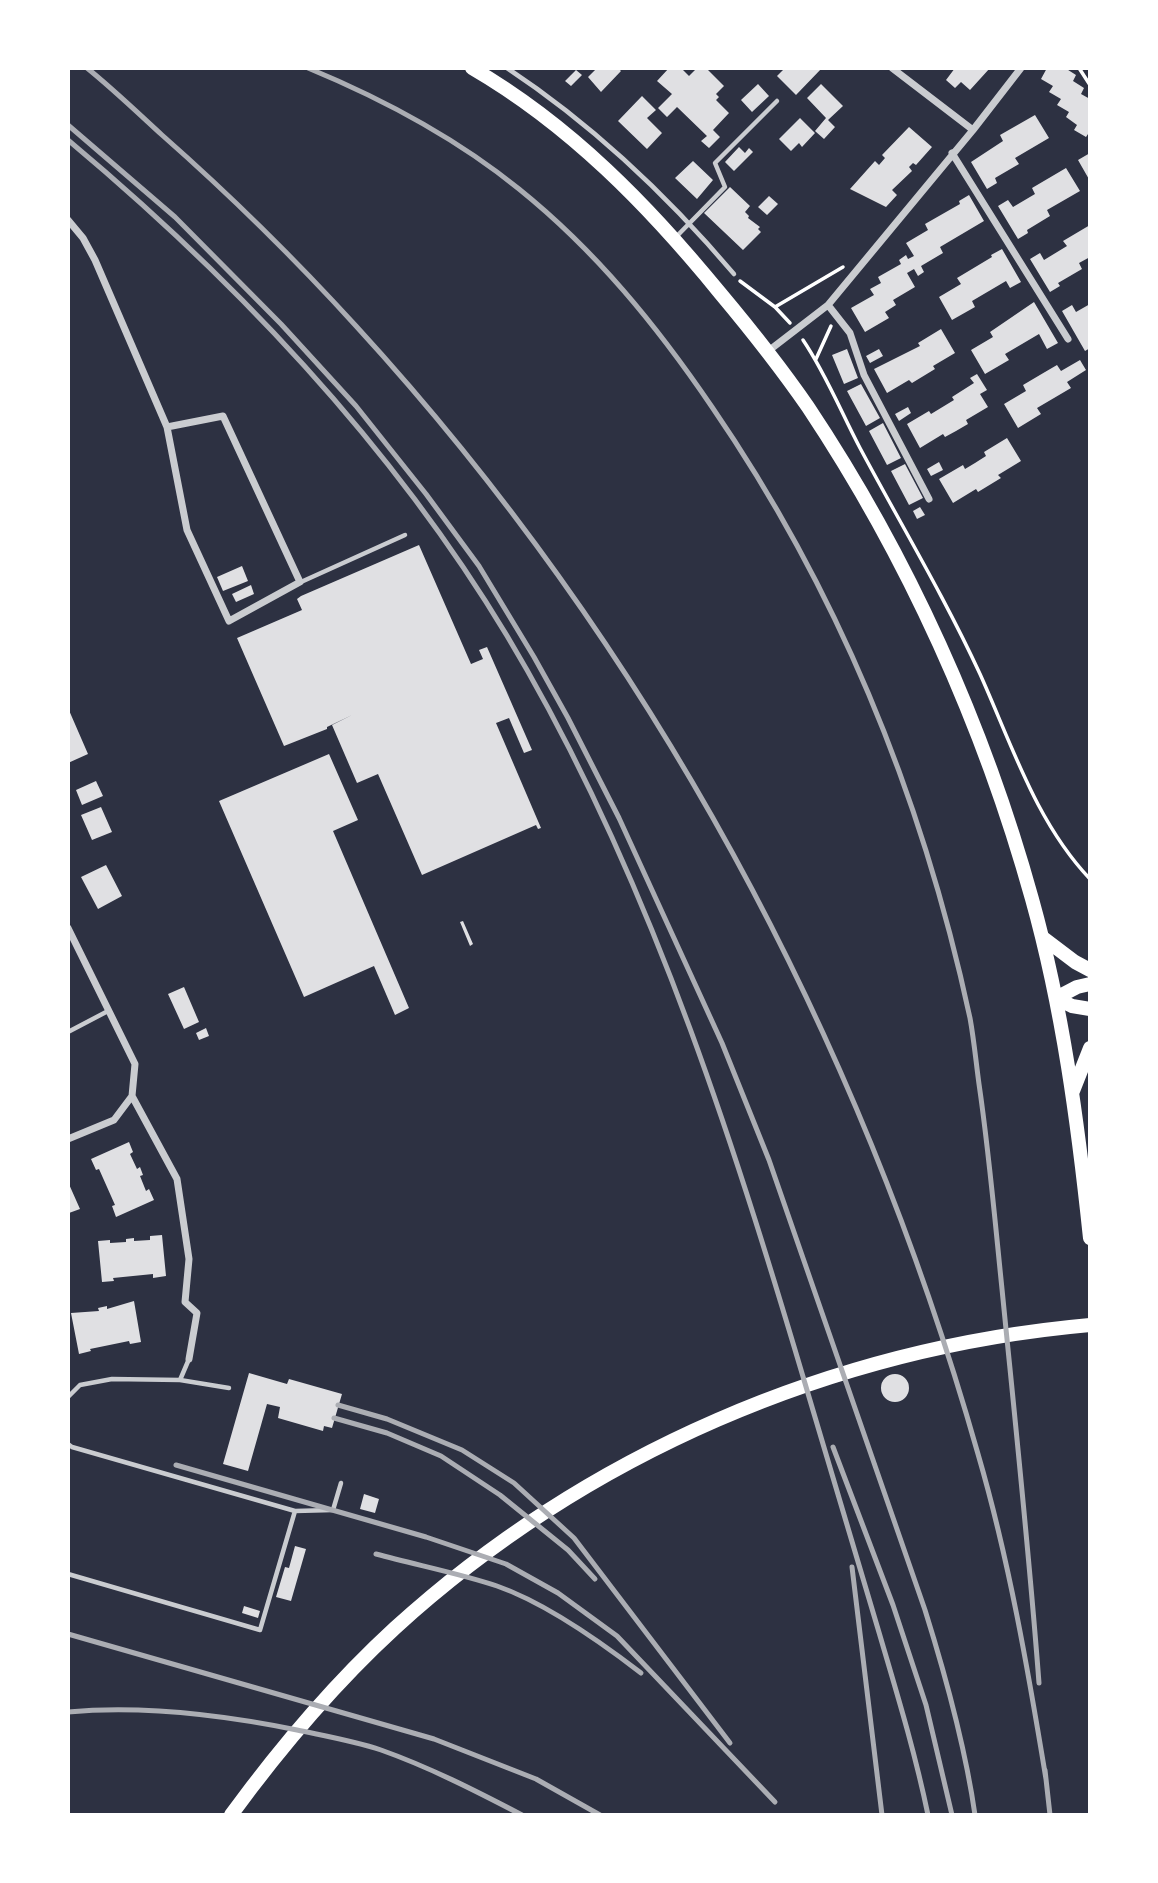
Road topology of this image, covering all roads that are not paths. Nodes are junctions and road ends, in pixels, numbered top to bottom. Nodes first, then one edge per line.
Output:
1 (472, 68) edge
2 (507, 68) edge
3 (892, 68) edge
4 (1021, 68) edge
5 (777, 101) dead end
6 (973, 130) junction
7 (952, 153) junction
8 (68, 220) edge
9 (690, 222) junction
10 (675, 238) junction
11 (734, 274) dead end
12 (828, 304) junction
13 (1068, 339) dead end
14 (767, 352) junction
15 (167, 427) junction
16 (929, 499) dead end
17 (405, 535) dead end
18 (300, 582) junction
19 (68, 928) edge
20 (1042, 937) junction
21 (1090, 970) edge
22 (1090, 984) edge
23 (1056, 998) junction
24 (1090, 1009) edge
25 (109, 1010) junction
26 (68, 1032) edge
27 (1090, 1048) edge
28 (1073, 1092) junction
29 (132, 1096) junction
30 (68, 1139) edge
31 (1090, 1238) edge
32 (1090, 1325) edge
33 (189, 1359) joint
34 (180, 1380) junction
35 (229, 1388) dead end
36 (68, 1397) edge
37 (68, 1444) edge
38 (341, 1483) dead end
39 (295, 1511) junction
40 (68, 1574) edge
41 (231, 1815) edge

1 - 10 main road
2 - 9 lane
3 - 6 street
4 - 6 street
5 - 9 lane
6 - 7 street
7 - 12 street
7 - 13 street
8 - 15 street
9 - 10 lane
9 - 11 lane
10 - 14 main road
12 - 14 street
12 - 16 street
14 - 20 main road
15 - 18 street
15 - 18 street
17 - 18 lane
19 - 25 street
20 - 21 main road
20 - 23 main road
22 - 23 main road
23 - 24 main road
23 - 28 main road
25 - 26 lane
25 - 29 street
27 - 28 main road
28 - 31 main road
29 - 30 street
29 - 33 street
32 - 41 main road
33 - 34 lane
34 - 35 lane
34 - 36 lane
37 - 39 lane
38 - 39 lane
39 - 40 lane

